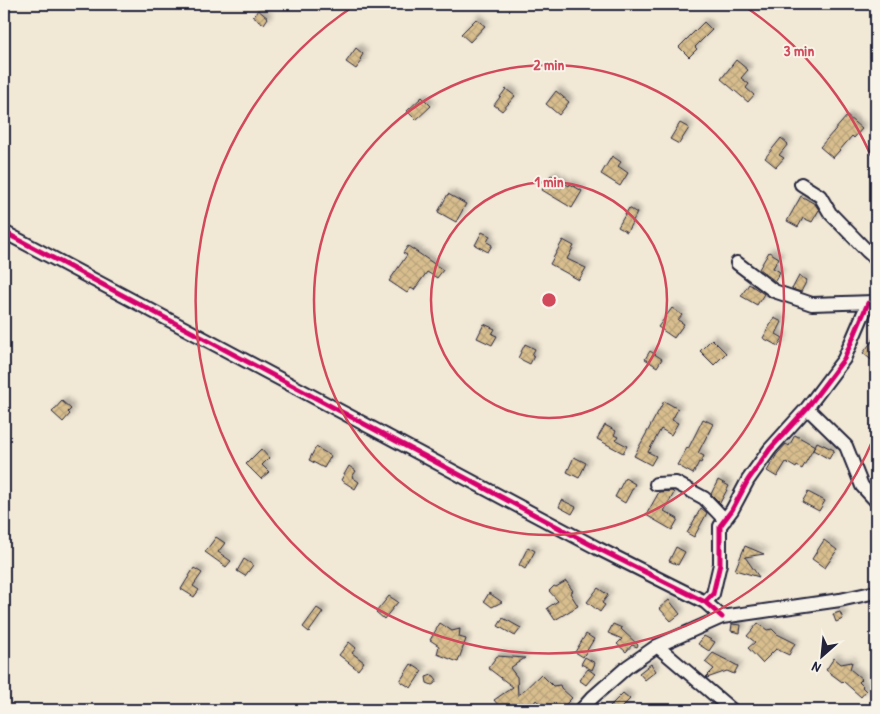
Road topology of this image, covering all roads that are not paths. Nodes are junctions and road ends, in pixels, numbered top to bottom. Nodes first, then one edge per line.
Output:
1 (801, 184) dead end
2 (4, 232) edge
3 (876, 259) edge
4 (737, 263) dead end
5 (872, 302) edge
6 (807, 408) junction
7 (656, 484) dead end
8 (876, 501) edge
9 (725, 520) junction
10 (876, 592) edge
11 (705, 602) junction
12 (722, 617) junction
13 (657, 646) junction
14 (581, 710) edge
15 (732, 710) edge

1 - 3 street
2 - 11 street
4 - 5 street
5 - 6 street
6 - 8 street
6 - 9 street
7 - 9 street
9 - 11 street
10 - 12 street
11 - 12 street
12 - 13 street
13 - 14 street
13 - 15 street

